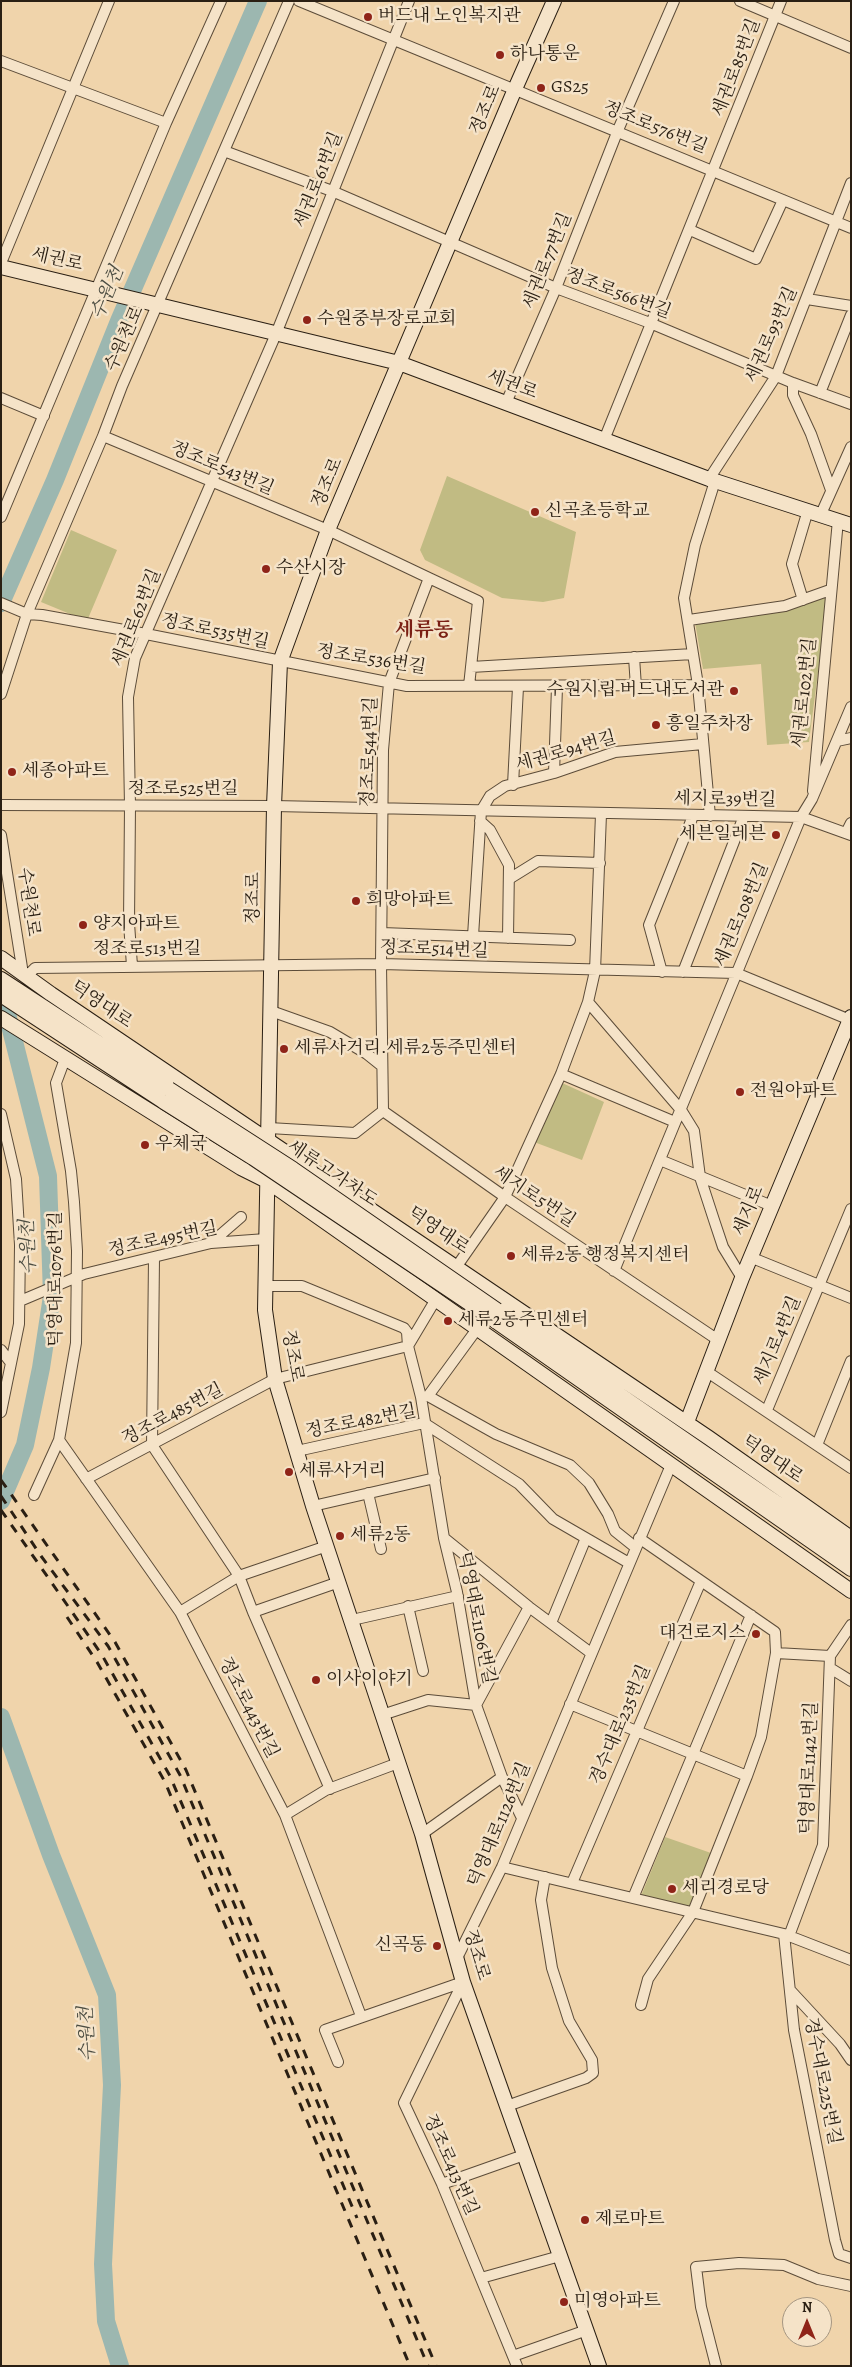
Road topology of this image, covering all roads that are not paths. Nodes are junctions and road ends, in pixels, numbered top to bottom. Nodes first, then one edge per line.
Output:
1 (109, 1) edge
2 (221, 1) edge
3 (289, 1) edge
4 (299, 1) edge
5 (410, 1) edge
6 (554, 1) edge
7 (674, 1) edge
8 (740, 1) edge
9 (781, 1) edge
10 (775, 16) junction
11 (394, 40) junction
12 (851, 48) edge
13 (1, 61) edge
14 (515, 88) junction
15 (74, 89) junction
16 (166, 123) junction
17 (618, 130) junction
18 (224, 151) junction
19 (715, 170) junction
20 (851, 183) edge
21 (332, 191) junction
22 (783, 200) junction
23 (835, 221) junction
24 (851, 228) edge
25 (690, 230) junction
26 (450, 242) junction
27 (1, 263) edge
28 (1, 267) edge
29 (556, 288) junction
30 (101, 290) junction
31 (807, 299) junction
32 (155, 304) junction
33 (851, 306) edge
34 (851, 315) edge
35 (650, 323) junction
36 (276, 334) junction
37 (399, 363) junction
38 (776, 376) junction
39 (793, 383) junction
40 (820, 393) junction
41 (1, 398) edge
42 (506, 403) junction
43 (851, 404) edge
44 (44, 416) junction
45 (103, 436) junction
46 (604, 440) junction
47 (851, 447) edge
48 (712, 480) junction
49 (211, 482) junction
50 (831, 490) junction
51 (814, 512) junction
52 (1, 517) edge
53 (844, 522) edge
54 (328, 530) junction
55 (429, 578) junction
56 (830, 590) junction
57 (803, 600) junction
58 (1, 603) edge
59 (26, 613) junction
60 (689, 620) junction
61 (146, 634) junction
62 (693, 654) junction
63 (634, 657) junction
64 (280, 662) junction
65 (471, 667) junction
66 (389, 682) junction
67 (698, 685) junction
68 (468, 686) junction
69 (518, 687) junction
70 (557, 687) junction
71 (636, 687) junction
72 (1, 694) edge
73 (851, 707) edge
74 (851, 738) edge
75 (837, 741) junction
76 (703, 744) junction
77 (554, 773) junction
78 (513, 785) junction
79 (812, 799) junction
80 (1, 806) edge
81 (130, 806) junction
82 (274, 806) junction
83 (384, 809) junction
84 (601, 814) junction
85 (481, 816) junction
86 (693, 816) junction
87 (710, 816) junction
88 (744, 816) junction
89 (801, 817) junction
90 (851, 823) edge
91 (848, 834) edge
92 (1, 835) edge
93 (600, 863) junction
94 (509, 879) junction
95 (382, 934) junction
96 (473, 936) junction
97 (508, 938) junction
98 (570, 940) dead end
99 (1, 958) edge
100 (381, 964) junction
101 (132, 966) junction
102 (271, 966) junction
103 (595, 971) junction
104 (662, 972) junction
105 (683, 972) junction
106 (1, 973) edge
107 (736, 973) junction
108 (1, 980) edge
109 (23, 981) junction
110 (1, 995) edge
111 (588, 1002) junction
112 (1, 1006) edge
113 (271, 1011) junction
114 (1, 1018) edge
115 (850, 1018) edge
116 (847, 1039) edge
117 (36, 1041) junction
118 (65, 1058) junction
119 (382, 1066) junction
120 (561, 1074) junction
121 (166, 1095) junction
122 (383, 1110) junction
123 (681, 1110) junction
124 (1, 1114) edge
125 (675, 1122) junction
126 (269, 1134) junction
127 (660, 1160) junction
128 (700, 1177) junction
129 (267, 1182) junction
130 (505, 1198) junction
131 (772, 1206) junction
132 (851, 1209) edge
133 (241, 1217) dead end
134 (266, 1239) junction
135 (211, 1244) junction
136 (750, 1257) junction
137 (154, 1258) junction
138 (457, 1266) junction
139 (614, 1270) junction
140 (742, 1278) junction
141 (72, 1280) junction
142 (266, 1286) junction
143 (819, 1286) junction
144 (851, 1298) edge
145 (436, 1299) junction
146 (25, 1300) junction
147 (477, 1329) junction
148 (718, 1340) junction
149 (408, 1346) junction
150 (1, 1350) edge
151 (851, 1361) edge
152 (11, 1363) junction
153 (706, 1371) junction
154 (275, 1380) junction
155 (424, 1396) junction
156 (767, 1410) junction
157 (1, 1412) edge
158 (687, 1422) junction
159 (424, 1423) junction
160 (59, 1440) junction
161 (152, 1445) junction
162 (817, 1445) junction
163 (296, 1451) junction
164 (729, 1453) junction
165 (671, 1465) junction
166 (851, 1468) edge
167 (434, 1478) junction
168 (86, 1480) junction
169 (704, 1488) junction
170 (368, 1493) junction
171 (34, 1495) dead end
172 (765, 1501) junction
173 (313, 1506) junction
174 (444, 1538) junction
175 (586, 1538) junction
176 (637, 1542) junction
177 (327, 1546) junction
178 (382, 1549) dead end
179 (845, 1550) edge
180 (629, 1563) junction
181 (851, 1569) edge
182 (239, 1576) junction
183 (701, 1581) junction
184 (339, 1582) junction
185 (851, 1591) edge
186 (458, 1596) junction
187 (408, 1606) junction
188 (529, 1607) junction
189 (180, 1612) junction
190 (253, 1612) junction
191 (751, 1615) junction
192 (352, 1620) junction
193 (551, 1623) junction
194 (851, 1625) edge
195 (591, 1653) junction
196 (776, 1653) junction
197 (830, 1656) junction
198 (830, 1668) junction
199 (423, 1671) dead end
200 (851, 1681) edge
201 (570, 1704) junction
202 (476, 1705) junction
203 (382, 1715) junction
204 (636, 1730) junction
205 (692, 1752) junction
206 (398, 1763) junction
207 (748, 1776) junction
208 (502, 1777) junction
209 (328, 1790) junction
210 (285, 1815) junction
211 (522, 1818) junction
212 (422, 1834) junction
213 (502, 1866) junction
214 (545, 1877) junction
215 (572, 1883) junction
216 (633, 1898) junction
217 (693, 1912) junction
218 (786, 1935) junction
219 (457, 1958) junction
220 (851, 1960) edge
221 (463, 1982) junction
222 (790, 1990) junction
223 (641, 2006) dead end
224 (362, 2016) junction
225 (851, 2060) edge
226 (338, 2062) dead end
227 (507, 2106) junction
228 (524, 2155) junction
229 (442, 2184) junction
230 (560, 2256) junction
231 (851, 2258) edge
232 (480, 2278) junction
233 (851, 2286) edge
234 (587, 2330) junction
235 (515, 2361) edge
236 (599, 2366) edge
237 (716, 2366) edge

1 - 15 street
2 - 16 street
3 - 18 street, 수원천로
4 - 11 street, 정조로576번길
5 - 11 street, 세권로61번길
6 - 14 street, 정조로
7 - 17 street, 세권로77번길
8 - 10 street
9 - 10 street, 세권로85번길
10 - 12 street
10 - 19 street, 세권로85번길
11 - 14 street, 정조로576번길
11 - 21 street, 세권로61번길
13 - 15 street
14 - 17 street, 정조로576번길
14 - 26 street, 정조로
15 - 16 street
15 - 27 street
16 - 30 street
17 - 19 street, 정조로576번길
17 - 29 street, 세권로77번길
18 - 21 street, 정조로566번길
18 - 32 street, 수원천로
19 - 22 street, 정조로576번길
19 - 25 street, 세권로85번길
20 - 23 street, 세권로93번길
21 - 26 street, 정조로566번길
21 - 36 street, 세권로61번길
22 - 23 street, 정조로576번길
22 - 25 street
23 - 24 street, 정조로576번길
23 - 31 street, 세권로93번길
25 - 35 street, 세권로85번길
26 - 29 street, 정조로566번길
26 - 37 street, 정조로
28 - 30 street, 세권로
29 - 35 street, 정조로566번길
29 - 42 street, 세권로77번길
30 - 32 street, 세권로
30 - 44 street
31 - 33 street
31 - 38 street, 세권로93번길
32 - 36 street, 세권로
32 - 45 street, 수원천로
34 - 40 street
35 - 38 street, 정조로566번길
35 - 46 street, 세권로85번길
36 - 37 street, 세권로
36 - 49 street, 세권로62번길
37 - 42 street, 세권로
37 - 54 street, 정조로
38 - 39 street, 정조로566번길
38 - 48 street, 세권로93번길
39 - 40 street, 정조로566번길
39 - 50 street
40 - 43 street, 정조로566번길
41 - 44 street
42 - 46 street, 세권로
44 - 52 street
45 - 49 street, 정조로543번길
45 - 59 street, 수원천로
46 - 48 street, 세권로
47 - 50 street
48 - 51 street, 세권로
48 - 60 street
49 - 54 street, 정조로543번길
49 - 61 street, 세권로62번길
50 - 51 street
51 - 53 street, 세권로
51 - 57 street
53 - 56 street, 세권로102번길
54 - 55 street
54 - 64 street, 정조로
55 - 65 street
55 - 66 street, 정조로544번길
56 - 57 street
56 - 79 street, 세권로102번길
57 - 60 street
58 - 59 street, 정조로535번길
59 - 61 street, 정조로535번길
59 - 72 street, 수원천로
60 - 62 street
61 - 64 street, 정조로535번길
61 - 81 street, 세권로62번길
62 - 63 street
62 - 67 street
63 - 65 street
63 - 71 street
64 - 66 street, 정조로536번길
64 - 82 street, 정조로
65 - 68 street
66 - 68 street, 정조로536번길
66 - 83 street, 정조로544번길
67 - 71 street, 정조로536번길
67 - 76 street
68 - 69 street, 정조로536번길
69 - 70 street, 정조로536번길
69 - 78 street
70 - 71 street, 정조로536번길
70 - 77 street
73 - 75 street, 세권로108번길
74 - 75 street
75 - 79 street, 세권로108번길
76 - 77 street, 세권로94번길
76 - 87 street
77 - 78 street, 세권로94번길
78 - 85 street, 세권로94번길
79 - 89 street, 세권로108번길
80 - 81 street, 정조로525번길
81 - 82 street, 정조로525번길
81 - 101 street, 세권로62번길
82 - 83 street, 정조로525번길
82 - 102 street, 정조로
83 - 85 street, 정조로525번길
83 - 95 street, 정조로544번길
84 - 85 street, 세지로39번길
84 - 86 street, 세지로39번길
84 - 93 street
85 - 94 street
85 - 96 street
86 - 87 street, 세지로39번길
86 - 104 street
87 - 88 street, 세지로39번길
88 - 89 street, 세지로39번길
88 - 105 street
89 - 91 street, 세지로39번길
89 - 107 street, 세권로108번길
90 - 91 street, 세지로39번길
92 - 109 street, 수원천로
93 - 94 street
93 - 103 street
94 - 97 street
95 - 96 street
95 - 100 street, 정조로544번길
96 - 97 street
97 - 98 street
99 - 109 street, 덕영대로
100 - 102 street, 정조로514번길
100 - 103 street, 정조로514번길
100 - 119 street
101 - 102 street, 정조로513번길
101 - 109 street, 정조로513번길
102 - 113 street, 정조로
103 - 104 street, 정조로514번길
103 - 111 street
104 - 105 street, 정조로514번길
105 - 107 street, 정조로514번길
106 - 109 street
107 - 115 street
107 - 123 street, 세권로108번길
108 - 109 street, 덕영대로
109 - 121 street, 덕영대로
109 - 126 street, 덕영대로
110 - 121 street
111 - 120 street
111 - 123 street
112 - 117 street
113 - 119 street
113 - 126 street, 정조로
114 - 117 street
115 - 116 street, 세지로
116 - 131 street, 세지로
117 - 118 street
118 - 129 street
118 - 141 street, 덕영대로1076번길
119 - 122 street
120 - 125 street
120 - 130 street
121 - 172 street, 세류고가차도, bridge
122 - 126 street
122 - 130 street, 세지로5번길
123 - 125 street, 세권로108번길
123 - 128 street
124 - 146 street
125 - 127 street, 세권로108번길
126 - 129 street, 정조로
126 - 138 street, 덕영대로
127 - 128 street
127 - 139 street, 세권로108번길
128 - 131 street
128 - 140 street
129 - 134 street, 정조로
129 - 145 street
130 - 138 street
130 - 139 street, 세지로5번길
131 - 136 street, 세지로
132 - 143 street, 세지로4번길
133 - 135 street
134 - 135 street, 정조로495번길
134 - 142 street, 정조로
135 - 137 street, 정조로495번길
136 - 140 street, 세지로
136 - 143 street
137 - 141 street, 정조로495번길
137 - 161 street
138 - 158 street, 덕영대로
139 - 148 street, 세지로5번길
140 - 148 street, 세지로
141 - 146 street, 정조로495번길
141 - 160 street, 덕영대로1076번길
142 - 149 street, 덕영대로1106번길
142 - 154 street, 정조로
143 - 144 street
143 - 156 street, 세지로4번길
145 - 147 street
145 - 149 street
146 - 152 street
147 - 155 street
147 - 165 street
148 - 153 street, 세지로
149 - 154 street, 정조로485번길
149 - 155 street, 덕영대로1106번길
150 - 152 street
151 - 162 street
152 - 157 street
153 - 156 street, 세지로4번길
153 - 158 street, 세지로
154 - 161 street, 정조로485번길
154 - 163 street, 정조로
155 - 159 street, 덕영대로1106번길
155 - 176 street
156 - 162 street, 세지로4번길
158 - 164 street, 덕영대로
159 - 163 street, 정조로482번길
159 - 167 street, 덕영대로1106번길
159 - 175 street, 정조로482번길
160 - 168 street, 정조로443번길
160 - 171 street, 덕영대로1076번길
161 - 168 street, 정조로485번길
161 - 182 street
162 - 166 street, 세지로4번길
163 - 173 street, 정조로
164 - 172 street
164 - 179 street, 덕영대로
165 - 169 street
165 - 176 street, 덕영대로1126번길
167 - 170 street
167 - 174 street, 덕영대로1106번길
168 - 189 street, 정조로443번길
169 - 172 street
169 - 185 street
170 - 173 street
170 - 178 street
172 - 179 street
173 - 177 street, 정조로
174 - 186 street, 덕영대로1106번길
174 - 188 street, 덕영대로1106번길
175 - 180 street, 정조로482번길
175 - 193 street
176 - 180 street, 덕영대로1126번길
176 - 183 street
177 - 182 street
177 - 184 street, 정조로
179 - 181 street
180 - 195 street, 덕영대로1126번길
182 - 189 street
182 - 190 street
183 - 191 street
183 - 204 street, 경수대로235번길
184 - 190 street
184 - 192 street, 정조로
186 - 187 street
186 - 202 street, 덕영대로1106번길
187 - 192 street
187 - 199 street
188 - 193 street
188 - 202 street, 덕영대로1106번길
189 - 210 street, 정조로443번길
190 - 209 street
191 - 196 street
191 - 205 street
192 - 203 street, 정조로
193 - 195 street
194 - 197 street
195 - 201 street, 덕영대로1126번길
196 - 197 street
196 - 207 street
197 - 198 street, 덕영대로1142번길
198 - 200 street
198 - 218 street, 덕영대로1142번길
201 - 204 street
201 - 211 street, 덕영대로1126번길
202 - 203 street
202 - 208 street, 덕영대로1106번길
203 - 206 street, 정조로
204 - 205 street
204 - 215 street, 경수대로235번길
205 - 207 street
205 - 216 street
206 - 209 street
206 - 212 street, 정조로
207 - 217 street
208 - 211 street, 덕영대로1106번길
208 - 212 street
209 - 210 street
210 - 224 street, 정조로443번길
211 - 213 street, 덕영대로1126번길
212 - 219 street, 정조로
213 - 214 street
213 - 219 street, 덕영대로1126번길
214 - 215 street
214 - 227 street
215 - 216 street
216 - 217 street
217 - 218 street
217 - 223 street
218 - 220 street
218 - 222 street, 경수대로225번길
219 - 221 street, 정조로
221 - 224 street
221 - 227 street, 정조로
221 - 229 street, 정조로413번길
222 - 225 street, 경수대로225번길
222 - 231 street, 경수대로225번길
224 - 226 street
227 - 228 street, 정조로
228 - 229 street
228 - 230 street, 정조로
229 - 232 street, 정조로413번길
230 - 232 street
230 - 234 street, 정조로
232 - 235 street, 정조로413번길
233 - 237 street
234 - 235 street
234 - 236 street, 정조로

